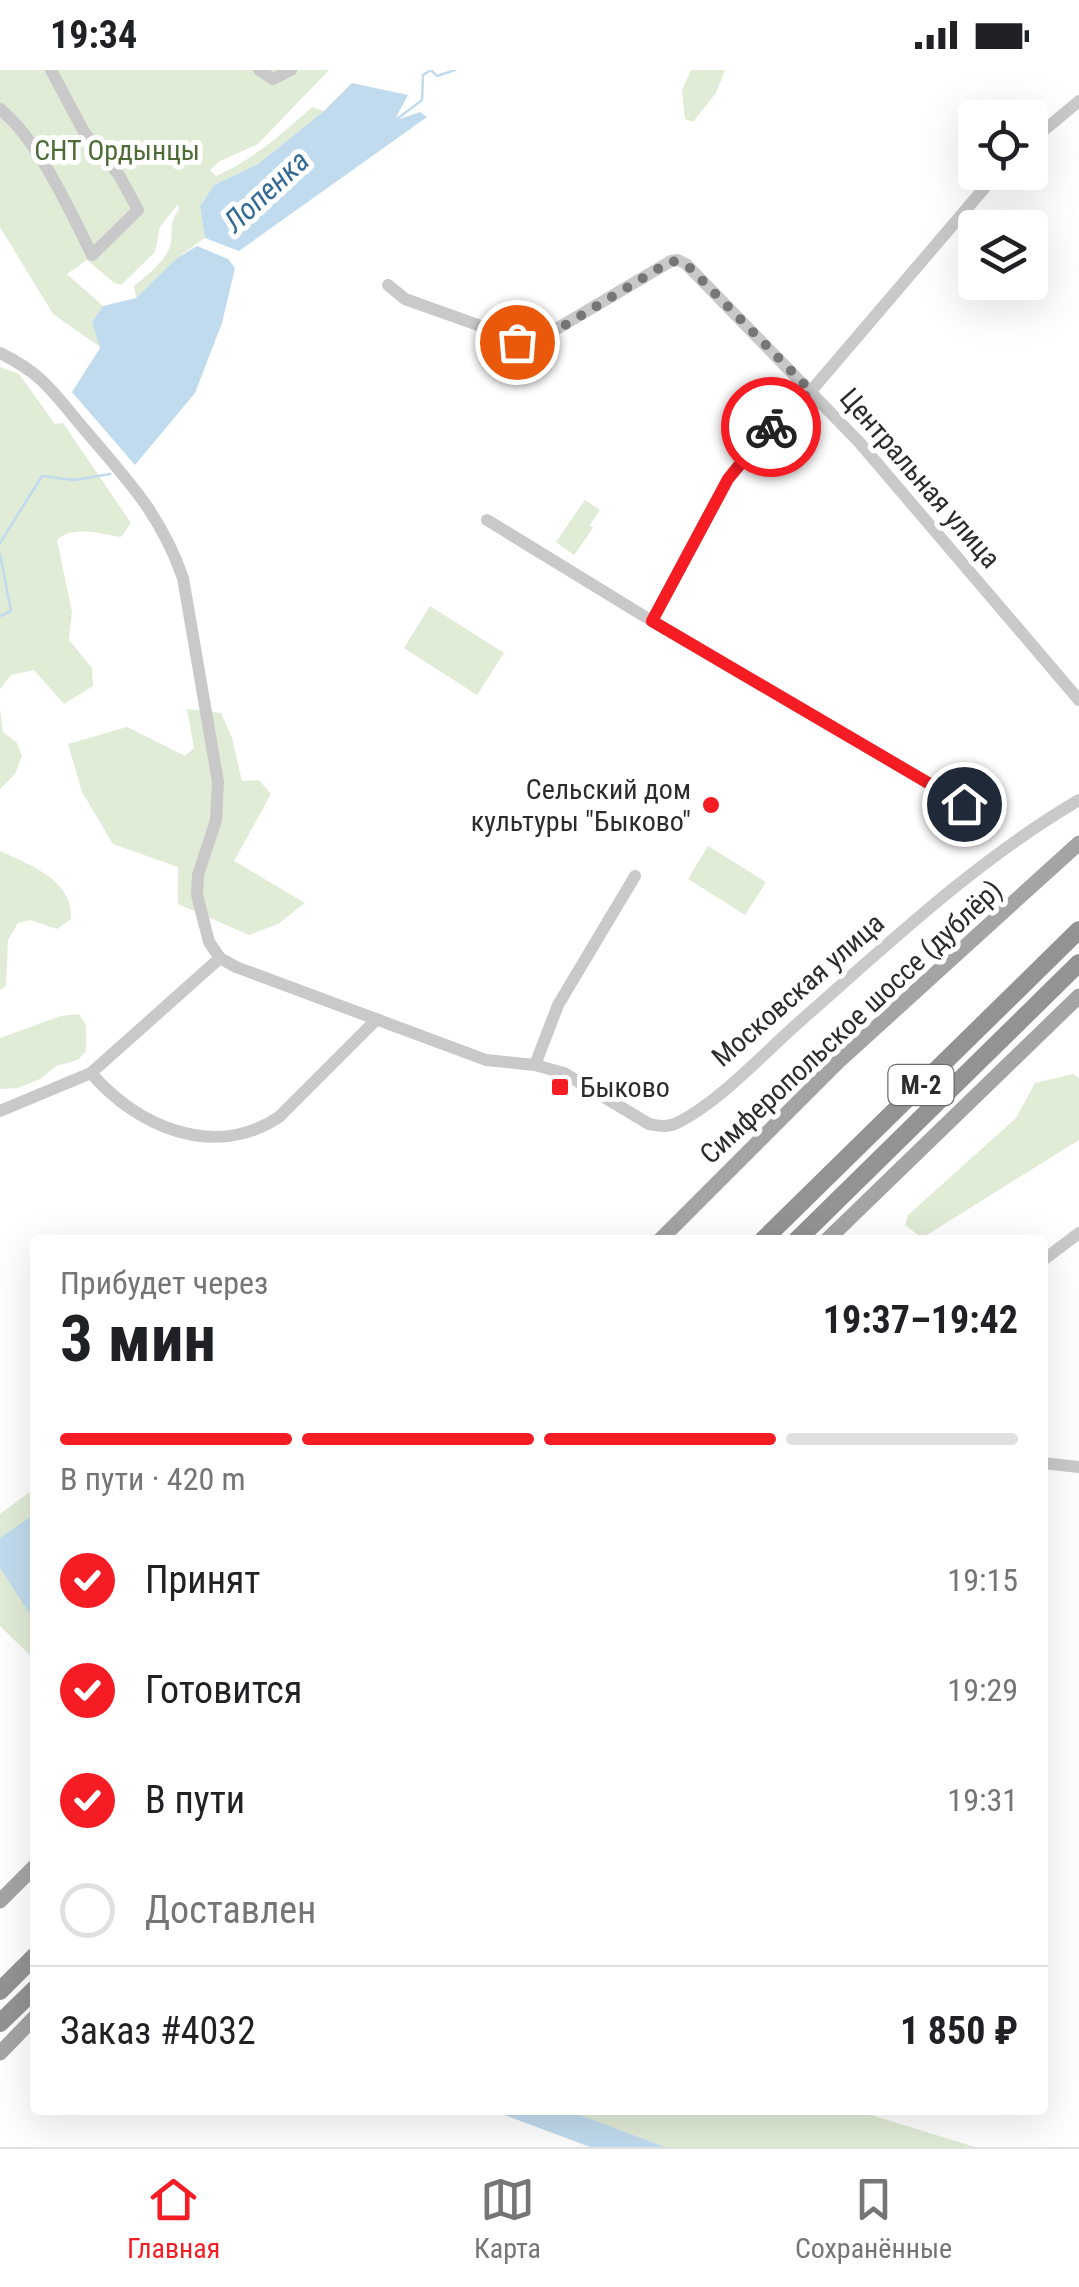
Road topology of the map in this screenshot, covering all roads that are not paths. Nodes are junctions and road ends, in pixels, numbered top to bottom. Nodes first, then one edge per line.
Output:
1 (51, 70) edge
2 (259, 70) edge
3 (291, 70) edge
4 (1079, 101) edge
5 (0, 109) edge
6 (1048, 127) edge
7 (983, 190) edge
8 (388, 285) dead end
9 (0, 354) edge
10 (811, 391) junction
11 (487, 520) dead end
12 (652, 621) junction
13 (1079, 700) edge
14 (1079, 800) edge
15 (964, 804) dead end
16 (1079, 843) edge
17 (635, 876) dead end
18 (1079, 930) edge
19 (220, 958) junction
20 (1079, 963) edge
21 (1079, 996) edge
22 (377, 1019) junction
23 (535, 1065) junction
24 (91, 1073) junction
25 (0, 1111) edge
26 (1079, 1232) edge
27 (665, 1235) edge
28 (768, 1235) edge
29 (802, 1235) edge
30 (832, 1235) edge
31 (1048, 1256) edge
32 (1048, 1464) edge
33 (1079, 1466) edge
34 (30, 1871) edge
35 (0, 1900) edge
36 (30, 1961) edge
37 (0, 1991) edge
38 (30, 1994) edge
39 (30, 2021) edge
40 (0, 2024) edge
41 (0, 2053) edge

1 - 5 street
2 - 3 street
4 - 6 street
7 - 10 street
8 - 10 street, Центральная улица
9 - 19 street
10 - 12 street
10 - 13 street, Центральная улица
11 - 12 street
12 - 15 street
14 - 23 street, Московская улица
16 - 27 main road, Симферопольское шоссе (дублёр)
17 - 23 street
18 - 28 highway, М-2
19 - 22 street, Московская улица
19 - 24 street
20 - 29 highway, М-2
21 - 30 main road
22 - 23 street, Московская улица
22 - 24 street
24 - 25 street
26 - 31 street
32 - 33 street
34 - 35 main road
36 - 37 highway
38 - 40 highway
39 - 41 main road

